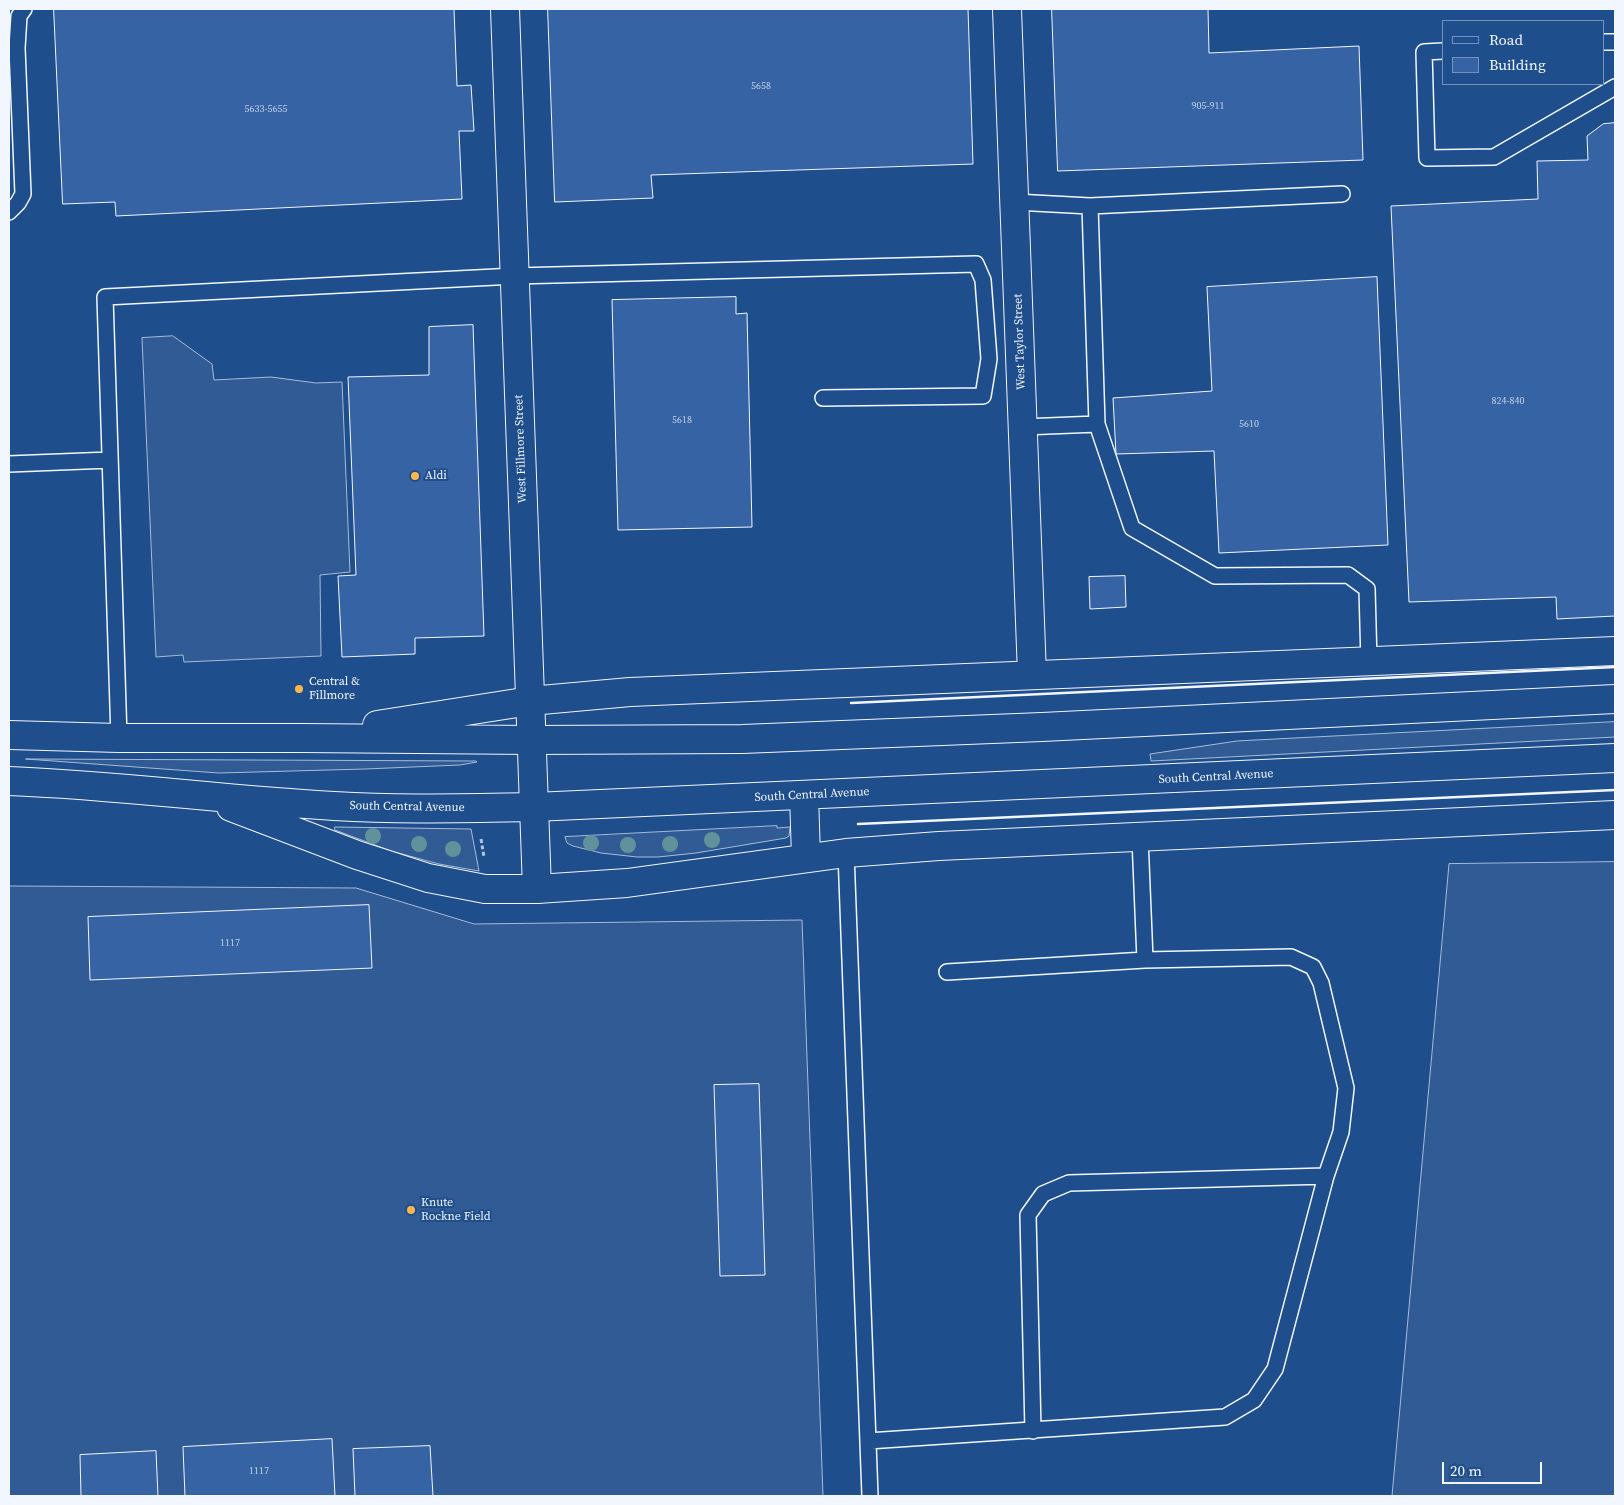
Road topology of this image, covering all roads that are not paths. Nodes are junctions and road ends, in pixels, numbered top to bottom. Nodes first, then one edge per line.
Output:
1 (24, 9) edge
2 (505, 9) edge
3 (1007, 9) edge
4 (1442, 51) edge
5 (1615, 87) edge
6 (1342, 194) dead end
7 (1015, 202) junction
8 (1090, 206) junction
9 (9, 212) edge
10 (514, 276) junction
11 (823, 398) dead end
12 (1097, 424) junction
13 (1023, 427) junction
14 (110, 460) junction
15 (9, 464) edge
16 (1615, 651) edge
17 (1369, 662) junction
18 (1032, 676) junction
19 (1615, 699) edge
20 (530, 701) junction
21 (9, 735) edge
22 (119, 738) junction
23 (301, 738) junction
24 (532, 740) junction
25 (1615, 758) edge
26 (9, 781) edge
27 (804, 795) junction
28 (204, 797) junction
29 (534, 807) junction
30 (1615, 815) edge
31 (1140, 838) junction
32 (846, 853) junction
33 (806, 858) junction
34 (537, 889) junction
35 (1145, 960) junction
36 (947, 972) dead end
37 (1326, 1176) junction
38 (1033, 1430) junction
39 (868, 1441) junction
40 (870, 1496) edge

1 - 9 lane
2 - 10 main road, West Fillmore Street
3 - 7 main road, West Taylor Street
4 - 5 lane
6 - 8 lane
7 - 8 lane
7 - 13 main road, West Taylor Street
8 - 12 lane
10 - 11 lane
10 - 14 lane
10 - 20 main road, West Fillmore Street
12 - 13 lane
12 - 17 lane
13 - 18 main road, West Taylor Street
14 - 15 lane
14 - 22 lane
16 - 17 main road
17 - 18 main road
18 - 20 main road
19 - 24 main road
20 - 23 main road
20 - 24 main road, West Fillmore Street
21 - 22 main road
22 - 23 main road
23 - 24 main road
24 - 29 main road, West Fillmore Street
25 - 27 main road, South Central Avenue
26 - 28 main road, South Central Avenue
27 - 29 main road, South Central Avenue
27 - 33 main road
28 - 29 main road, South Central Avenue
28 - 34 main road
29 - 34 main road, West Fillmore Street
30 - 31 main road
31 - 32 main road
31 - 35 lane
32 - 33 main road
32 - 39 lane
33 - 34 main road
35 - 36 lane
35 - 37 lane
37 - 38 lane
37 - 38 lane
38 - 39 lane
39 - 40 lane

